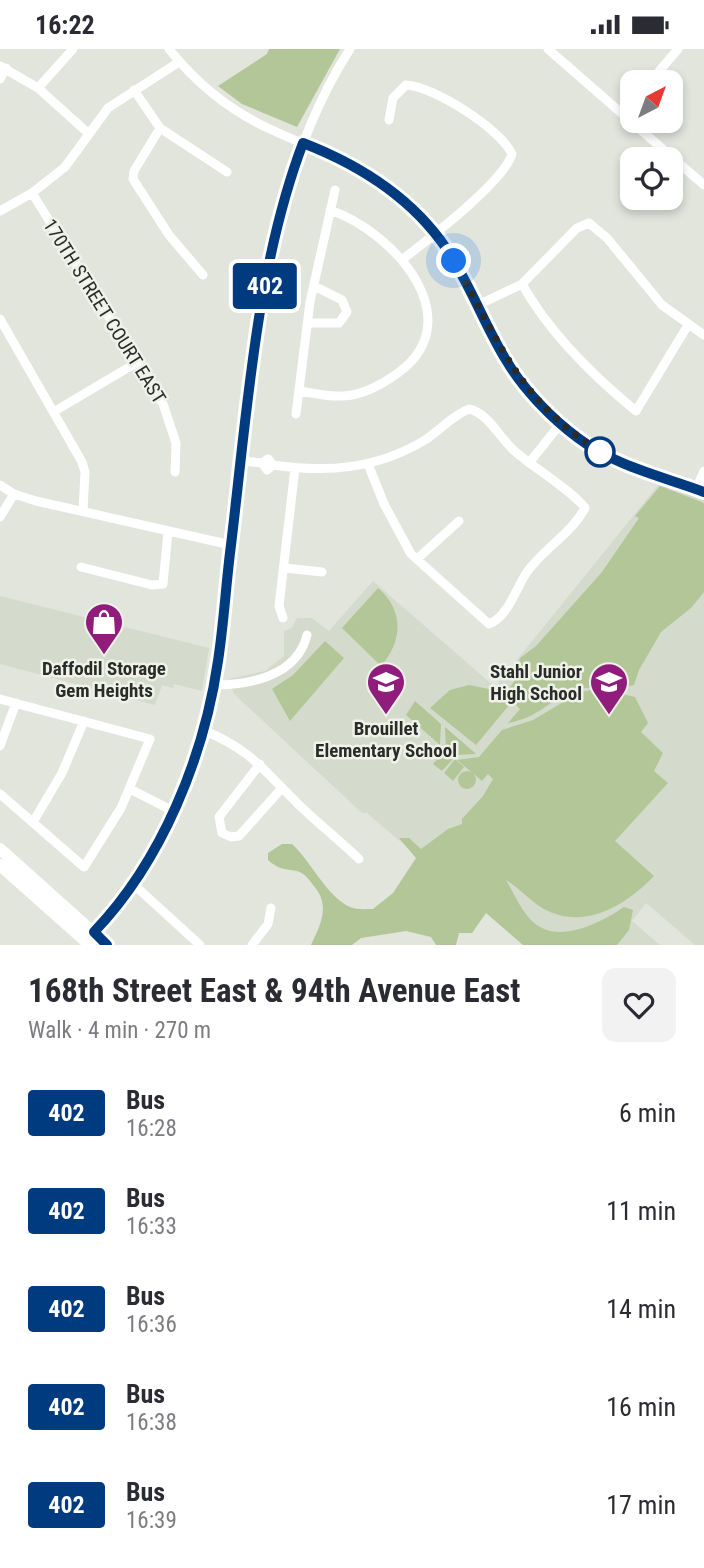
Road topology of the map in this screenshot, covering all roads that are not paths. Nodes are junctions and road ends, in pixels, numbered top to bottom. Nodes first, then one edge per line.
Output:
1 (73, 49) edge
2 (169, 49) edge
3 (350, 49) edge
4 (548, 49) edge
5 (678, 49) edge
6 (179, 62) junction
7 (3, 67) edge
8 (660, 70) edge
9 (0, 79) edge
10 (38, 88) junction
11 (134, 90) junction
12 (620, 111) edge
13 (389, 120) dead end
14 (160, 128) junction
15 (88, 133) junction
16 (645, 133) edge
17 (303, 143) junction
18 (227, 172) dead end
19 (704, 184) edge
20 (335, 190) dead end
21 (32, 193) junction
22 (330, 210) junction
23 (0, 211) edge
24 (435, 234) junction
25 (402, 260) junction
26 (203, 275) dead end
27 (522, 284) junction
28 (314, 286) junction
29 (263, 297) junction
30 (310, 302) junction
31 (478, 305) junction
32 (0, 319) edge
33 (308, 323) junction
34 (688, 325) junction
35 (704, 335) edge
36 (136, 363) junction
37 (300, 391) junction
38 (55, 411) junction
39 (296, 414) dead end
40 (561, 423) junction
41 (243, 461) junction
42 (529, 463) junction
43 (368, 464) junction
44 (295, 468) junction
45 (704, 471) edge
46 (175, 472) dead end
47 (0, 485) edge
48 (700, 490) edge
49 (14, 494) junction
50 (83, 511) junction
51 (0, 516) edge
52 (459, 521) dead end
53 (168, 532) junction
54 (231, 545) junction
55 (416, 559) junction
56 (81, 567) dead end
57 (285, 568) junction
58 (322, 572) dead end
59 (283, 618) dead end
60 (307, 635) dead end
61 (214, 685) junction
62 (0, 699) edge
63 (16, 703) junction
64 (84, 721) junction
65 (203, 730) junction
66 (0, 746) edge
67 (260, 764) junction
68 (282, 788) junction
69 (130, 789) junction
70 (0, 794) edge
71 (173, 811) junction
72 (33, 823) junction
73 (0, 849) edge
74 (359, 859) dead end
75 (0, 865) edge
76 (132, 883) junction
77 (271, 908) dead end
78 (88, 941) edge
79 (107, 945) edge
80 (200, 945) edge
81 (252, 945) edge

1 - 10 street
2 - 6 street
3 - 17 street
4 - 12 street
5 - 8 street
6 - 11 street
6 - 17 street
7 - 9 street
7 - 10 street
10 - 15 street
11 - 14 street
11 - 15 street
13 - 24 street
14 - 18 street
14 - 26 street
15 - 21 street
16 - 19 street
17 - 24 street
17 - 29 street
20 - 22 street
21 - 23 street
21 - 36 street, 170TH STREET COURT EAST
22 - 25 street
22 - 28 street
24 - 25 street
24 - 31 street
25 - 37 street
27 - 31 street
27 - 34 street
27 - 34 street
28 - 30 street
28 - 33 street
29 - 30 street
29 - 41 street
30 - 33 street
31 - 40 street
32 - 38 street
33 - 37 street
34 - 35 street
36 - 38 street
36 - 46 street, 170TH STREET COURT EAST
37 - 39 street
38 - 50 street
40 - 42 street
40 - 48 street
41 - 44 street
41 - 54 street
42 - 43 street
42 - 55 street
43 - 44 street
43 - 55 street
44 - 57 street
45 - 48 street
47 - 49 street
49 - 50 street
49 - 51 street
50 - 53 street
52 - 55 street
53 - 54 street
53 - 56 street
54 - 61 street
57 - 58 street
57 - 59 street
60 - 61 street
61 - 65 street
62 - 63 street
63 - 64 street
63 - 66 street
64 - 69 street
64 - 72 street
65 - 67 street
65 - 71 street
67 - 68 street
67 - 68 street
68 - 74 street
69 - 71 street
69 - 72 street
70 - 72 street
71 - 76 street
73 - 78 main road
75 - 78 main road
76 - 78 street
76 - 80 street
77 - 81 street
78 - 79 main road

